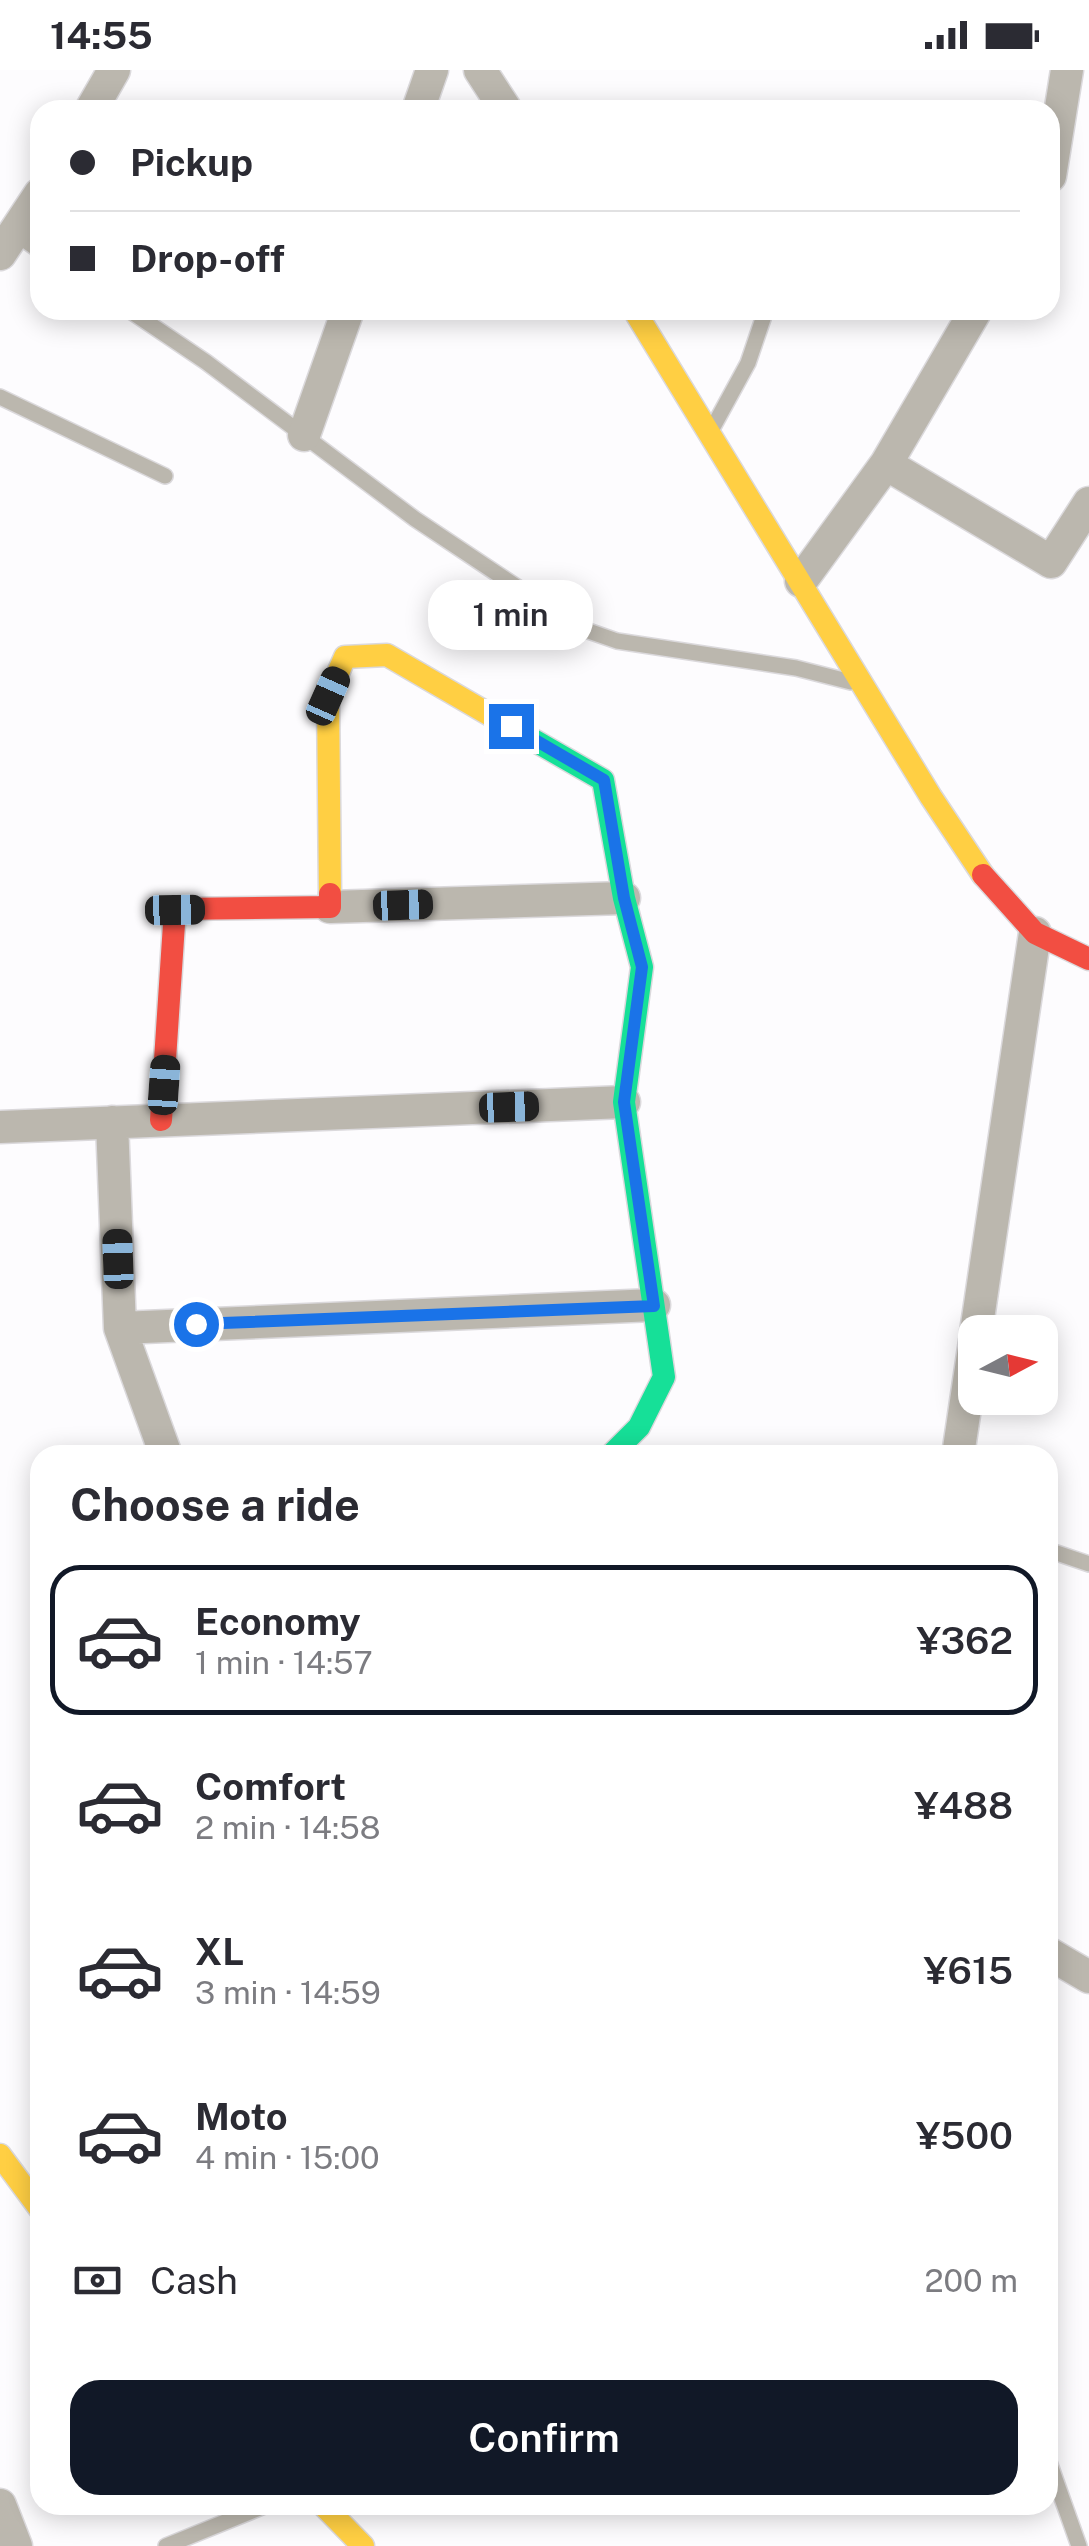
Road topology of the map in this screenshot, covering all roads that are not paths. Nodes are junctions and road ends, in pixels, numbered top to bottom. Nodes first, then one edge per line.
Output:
1 (114, 70) edge
2 (432, 70) edge
3 (480, 70) edge
4 (1067, 70) edge
5 (97, 100) edge
6 (422, 100) edge
7 (500, 100) edge
8 (1060, 114) edge
9 (30, 218) edge
10 (18, 246) edge
11 (144, 320) edge
12 (344, 320) edge
13 (640, 320) edge
14 (763, 320) edge
15 (970, 320) edge
16 (0, 397) edge
17 (710, 433) junction
18 (304, 435) junction
19 (886, 464) junction
20 (165, 476) dead end
21 (1089, 503) edge
22 (801, 582) junction
23 (864, 686) junction
24 (624, 898) junction
25 (330, 908) junction
26 (1034, 933) junction
27 (1089, 959) edge
28 (624, 1102) junction
29 (161, 1120) junction
30 (112, 1122) junction
31 (0, 1127) edge
32 (654, 1306) junction
33 (978, 1315) edge
34 (120, 1328) junction
35 (964, 1415) edge
36 (162, 1445) edge
37 (621, 1445) edge
38 (959, 1445) edge
39 (1058, 1553) edge
40 (1089, 1564) edge
41 (1058, 1958) edge
42 (1089, 1977) edge
43 (3, 2168) edge
44 (30, 2198) edge
45 (1058, 2488) edge
46 (1, 2509) edge
47 (242, 2515) edge
48 (333, 2515) edge
49 (16, 2546) edge
50 (166, 2546) edge
51 (364, 2546) edge
52 (1079, 2546) edge

1 - 5 street
2 - 6 street
3 - 7 street
4 - 8 street
9 - 10 street
11 - 18 lane
12 - 18 street
13 - 17 street
14 - 17 lane
15 - 19 street
16 - 20 lane
17 - 22 street
18 - 23 lane
19 - 21 street
19 - 22 street
22 - 23 street
23 - 26 street
24 - 25 street
24 - 25 street
24 - 28 street
25 - 29 street
26 - 27 street
26 - 33 street
28 - 29 street
28 - 32 street
29 - 30 street
30 - 31 street
30 - 34 street
32 - 34 street
32 - 37 street
34 - 36 street
35 - 38 street
39 - 40 lane
41 - 42 street
43 - 44 street
45 - 52 lane
46 - 49 street
47 - 50 lane
48 - 51 street

